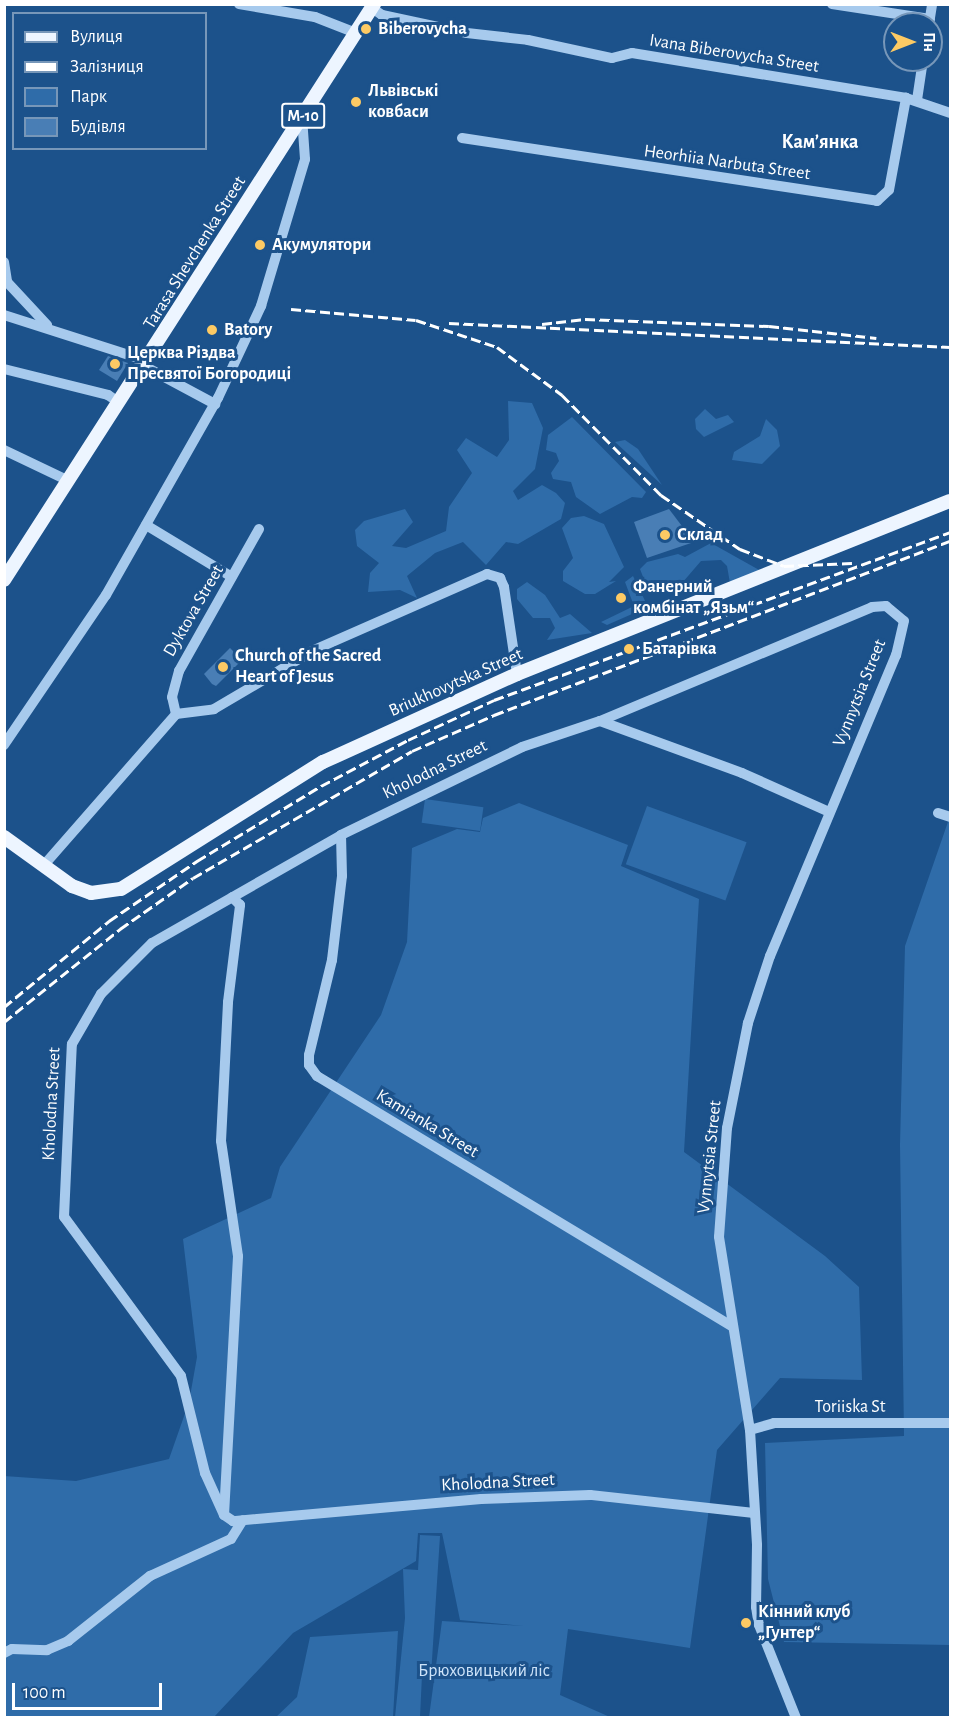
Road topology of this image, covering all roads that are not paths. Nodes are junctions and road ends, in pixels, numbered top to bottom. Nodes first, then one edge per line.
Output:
1 (239, 4) edge
2 (832, 4) edge
3 (373, 6) edge
4 (883, 13) edge
5 (356, 33) junction
6 (920, 72) edge
7 (912, 99) junction
8 (951, 113) edge
9 (302, 117) junction
10 (462, 138) dead end
11 (4, 262) edge
12 (4, 315) edge
13 (47, 326) junction
14 (146, 364) junction
15 (4, 369) edge
16 (120, 403) junction
17 (215, 404) junction
18 (4, 450) edge
19 (69, 481) junction
20 (951, 501) edge
21 (146, 525) junction
22 (259, 529) dead end
23 (10, 561) edge
24 (232, 577) junction
25 (4, 580) edge
26 (904, 621) joint
27 (517, 674) junction
28 (176, 714) junction
29 (600, 721) junction
30 (4, 745) edge
31 (829, 812) junction
32 (938, 813) dead end
33 (951, 817) edge
34 (341, 835) junction
35 (4, 837) edge
36 (44, 865) junction
37 (232, 897) junction
38 (732, 1326) junction
39 (951, 1423) edge
40 (750, 1430) junction
41 (754, 1513) junction
42 (224, 1515) junction
43 (243, 1520) junction
44 (4, 1653) edge
45 (796, 1718) edge

1 - 5 street
2 - 4 street
3 - 5 main road, Tarasa Shevchenka Street / М-10
3 - 7 street, Ivana Biberovycha Street
5 - 9 main road, Tarasa Shevchenka Street / М-10
6 - 7 street
7 - 8 street, Ivana Biberovycha Street
7 - 10 street, Heorhiia Narbuta Street
9 - 14 main road, Tarasa Shevchenka Street / М-10
9 - 17 street
11 - 13 street
12 - 13 street
13 - 14 street
14 - 16 main road, Tarasa Shevchenka Street / М-10
14 - 17 street
15 - 16 street
16 - 19 main road, Tarasa Shevchenka Street / М-10
17 - 21 street
18 - 19 street
19 - 23 main road, Tarasa Shevchenka Street / М-10
20 - 27 main road, Briukhovytska Street
21 - 24 street
21 - 30 street
22 - 24 street, Dyktova Street
23 - 25 main road, Tarasa Shevchenka Street / М-10
24 - 28 street, Dyktova Street
26 - 29 street, Kholodna Street
26 - 31 street, Vynnytsia Street
27 - 28 street
27 - 36 main road, Briukhovytska Street
28 - 36 street
29 - 31 street
29 - 34 street, Kholodna Street
31 - 38 street, Vynnytsia Street
32 - 33 street
34 - 37 street, Kholodna Street
34 - 38 street, Kamianka Street
35 - 36 main road, Briukhovytska Street
37 - 42 street
37 - 42 street, Kholodna Street
38 - 40 street, Vynnytsia Street
39 - 40 street, Toriiska St
40 - 41 street, Vynnytsia Street
41 - 43 street, Kholodna Street
41 - 45 street, Vynnytsia Street
42 - 43 street, Kholodna Street
43 - 44 street

